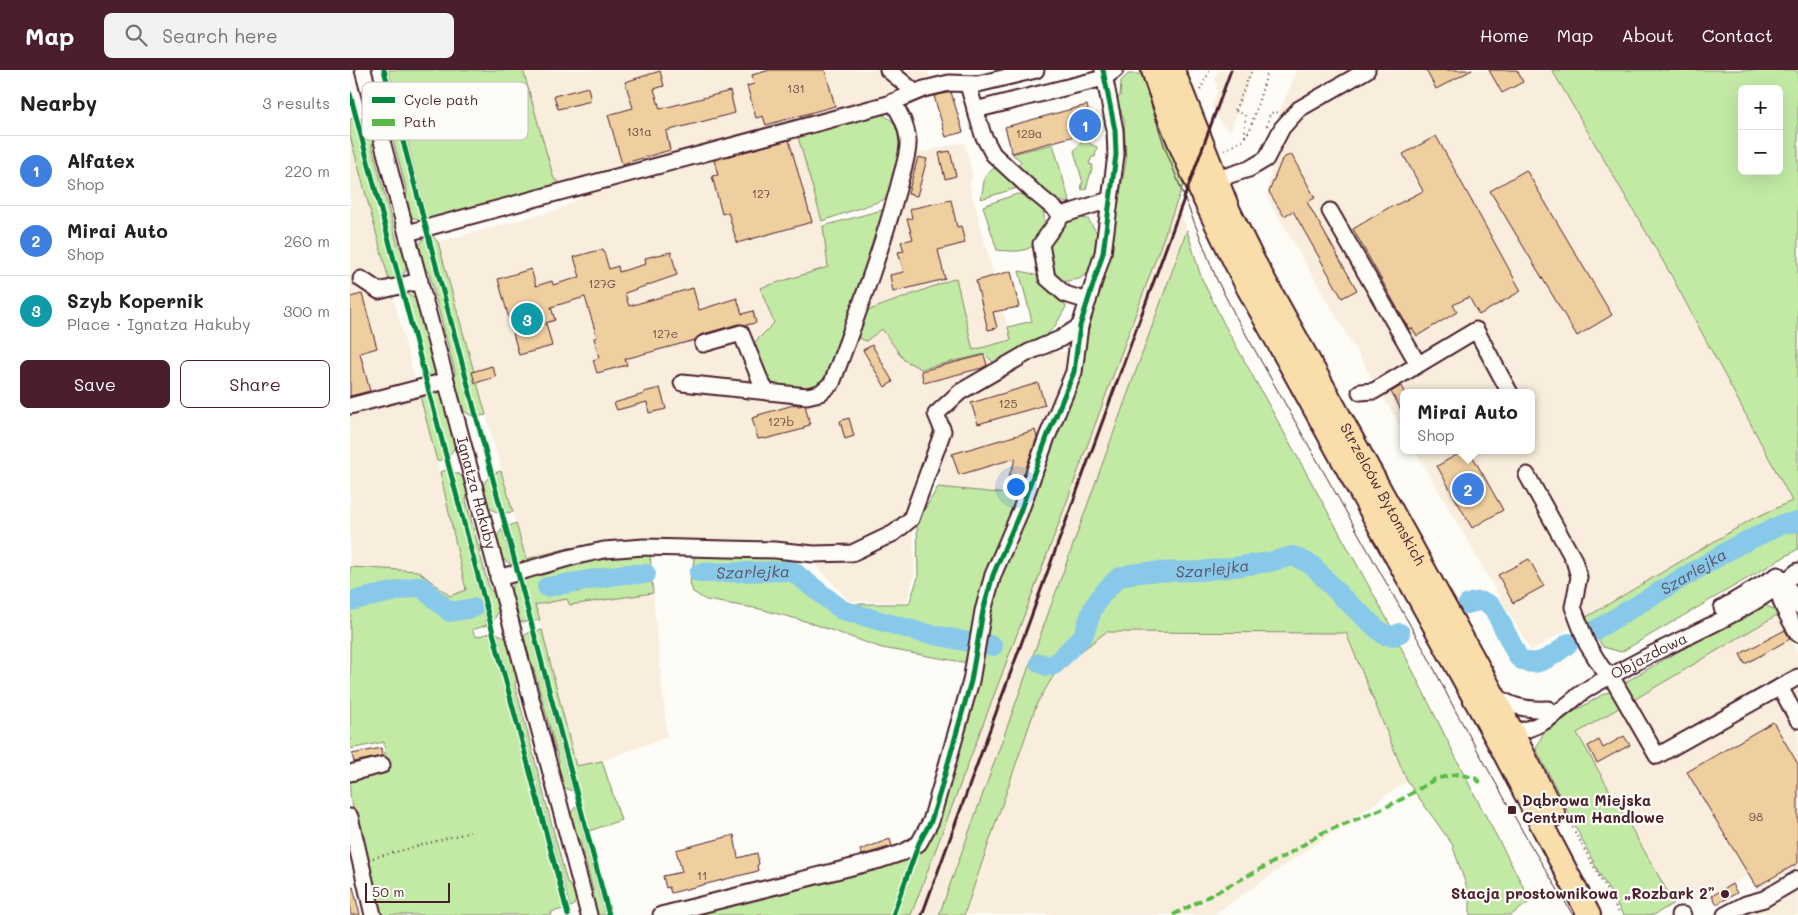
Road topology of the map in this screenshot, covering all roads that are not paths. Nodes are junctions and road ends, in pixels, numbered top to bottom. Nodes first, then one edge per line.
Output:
1 (888, 70) edge
2 (1036, 70) edge
3 (1367, 70) edge
4 (1107, 72) edge
5 (1157, 72) edge
6 (968, 84) junction
7 (913, 94) junction
8 (893, 102) junction
9 (975, 110) junction
10 (382, 140) edge
11 (1217, 179) junction
12 (1109, 200) junction
13 (1330, 211) dead end
14 (1062, 215) junction
15 (407, 233) junction
16 (361, 279) dead end
17 (420, 281) junction
18 (1088, 301) junction
19 (1080, 326) junction
20 (703, 344) dead end
21 (1418, 364) junction
22 (446, 381) junction
23 (682, 383) dead end
24 (1508, 389) edge
25 (767, 392) junction
26 (1360, 392) dead end
27 (350, 406) edge
28 (1527, 475) dead end
29 (1797, 568) edge
30 (498, 578) junction
31 (1779, 581) junction
32 (1752, 602) junction
33 (1791, 606) edge
34 (1798, 634) edge
35 (1654, 652) junction
36 (1611, 676) junction
37 (1798, 677) edge
38 (1780, 687) junction
39 (1582, 693) junction
40 (1493, 694) junction
41 (1548, 709) junction
42 (1482, 714) junction
43 (1798, 720) edge
44 (1535, 726) junction
45 (1513, 732) junction
46 (382, 765) dead end
47 (1520, 765) junction
48 (350, 773) edge
49 (350, 817) edge
50 (1798, 879) edge
51 (1598, 914) edge
52 (373, 915) edge
53 (589, 915) edge
54 (662, 915) edge
55 (1679, 915) edge
56 (1683, 915) edge
57 (1725, 915) edge

1 - 7 street
2 - 6 street
3 - 11 street
4 - 9 street
4 - 12 street
5 - 11 highway, Strzelców Bytomskich
5 - 42 highway, Strzelców Bytomskich
6 - 7 street
6 - 9 street
7 - 8 street
8 - 15 street
8 - 25 street
9 - 14 street
10 - 15 street, Ignatza Hakuby
11 - 40 highway, Strzelców Bytomskich
12 - 14 street
12 - 18 street
13 - 21 street
14 - 18 street
15 - 17 street, Ignatza Hakuby
16 - 17 street
17 - 22 street, Ignatza Hakuby
18 - 19 street
19 - 30 street
19 - 54 street
20 - 25 street
21 - 24 street
21 - 26 street
22 - 27 street
22 - 30 street, Ignatza Hakuby
23 - 25 street
28 - 36 street
29 - 31 street
30 - 53 street, Ignatza Hakuby
31 - 32 street, Objazdowa
31 - 33 street
31 - 35 street
32 - 33 street
32 - 35 street, Objazdowa
33 - 34 street
35 - 36 street, Objazdowa
36 - 38 street
36 - 39 street, Objazdowa
37 - 38 street
38 - 43 street
39 - 41 street
39 - 44 street, Objazdowa
40 - 41 street
40 - 45 highway, Strzelców Bytomskich
41 - 45 street
42 - 45 street
42 - 47 highway, Strzelców Bytomskich
44 - 45 street, Objazdowa
44 - 47 street
45 - 47 highway, Strzelców Bytomskich
46 - 48 street
47 - 51 highway, Strzelców Bytomskich
49 - 52 street
50 - 57 street
55 - 56 street

